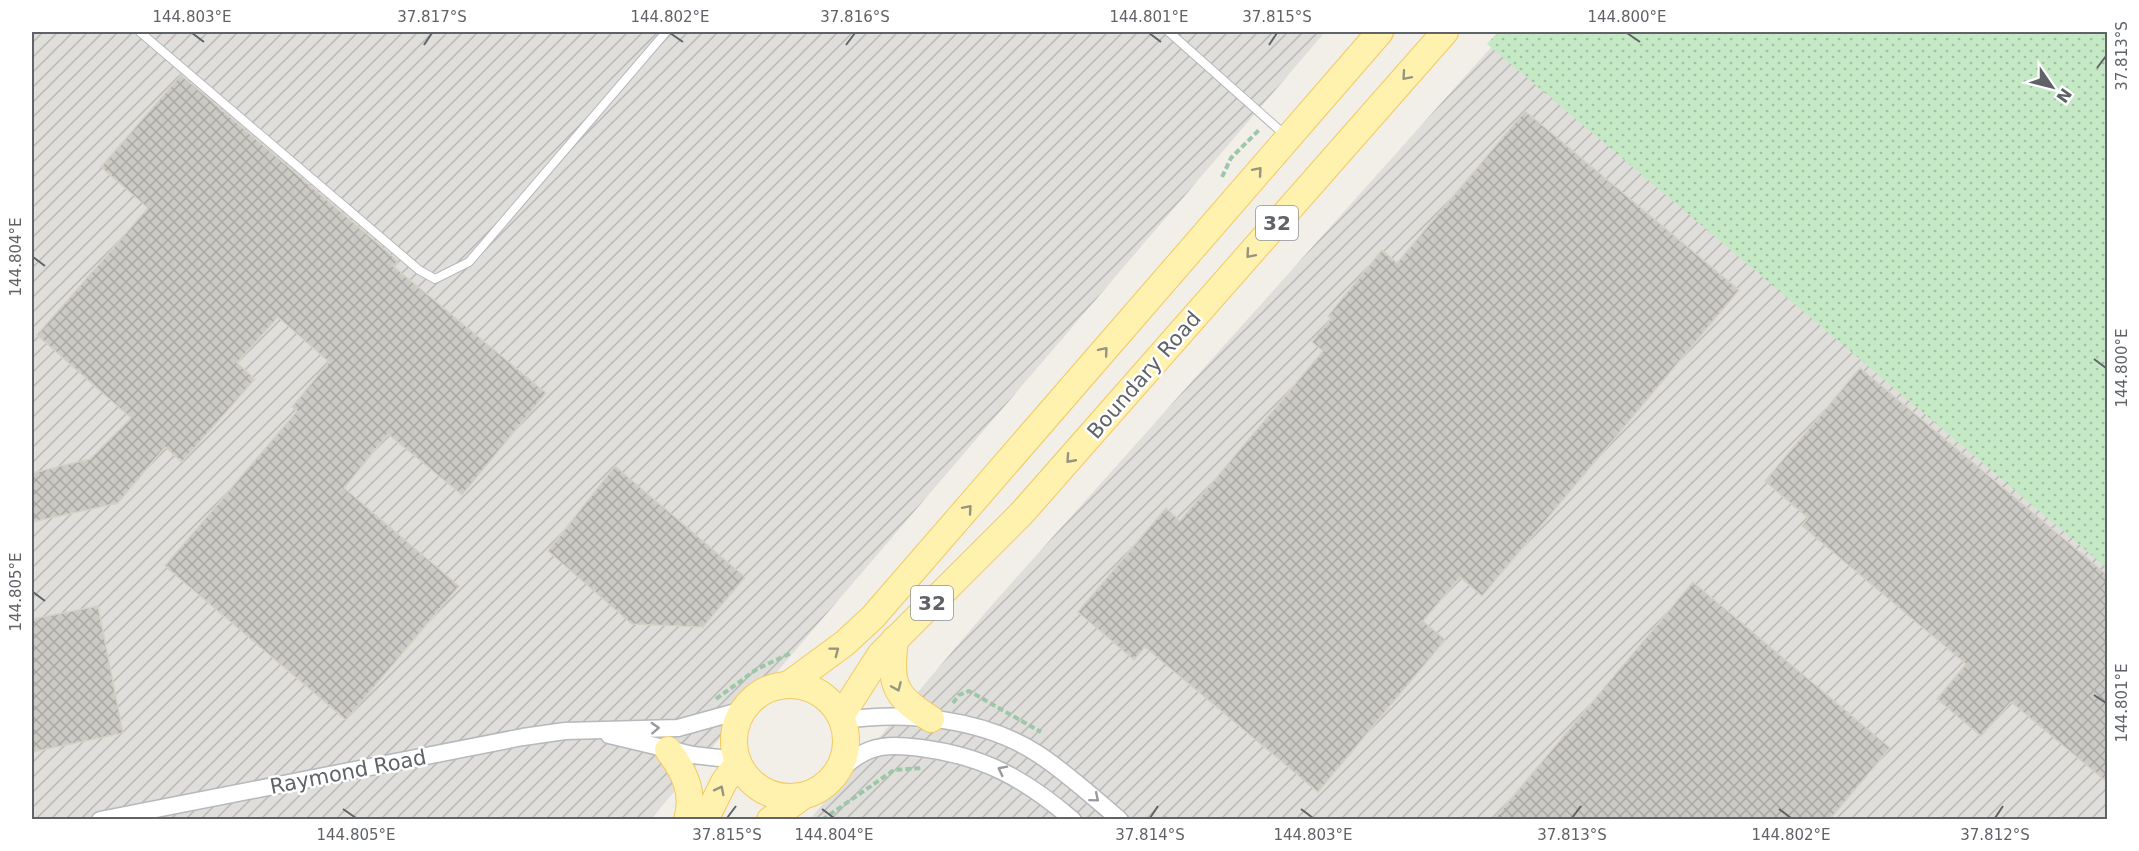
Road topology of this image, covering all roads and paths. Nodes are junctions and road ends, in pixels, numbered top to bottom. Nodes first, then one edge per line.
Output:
1 (140, 32) edge
2 (666, 32) edge
3 (1170, 32) edge
4 (1380, 32) edge
5 (1445, 32) edge
6 (1269, 120) junction
7 (1288, 137) junction
8 (1218, 183) dead end
9 (896, 639) junction
10 (796, 651) dead end
11 (788, 685) junction
12 (714, 701) dead end
13 (743, 710) junction
14 (842, 718) junction
15 (931, 719) junction
16 (596, 732) junction
17 (668, 750) junction
18 (738, 761) junction
19 (836, 774) junction
20 (803, 796) junction
21 (100, 819) edge
22 (687, 819) edge
23 (705, 819) edge
24 (770, 819) edge
25 (1073, 819) edge
26 (1120, 819) edge

1 - 2 lane
3 - 6 lane
4 - 7 main road, 32
5 -> 9 main road, Boundary Road / 32
6 - 7 lane
6 - 8 path
11 -> 7 main road, 32
9 - 14 main road, Boundary Road / 32
9 -> 15 main road
10 - 12 path
11 - 13 main road, 32
11 - 14 main road
16 -> 13 street, Raymond Road
13 - 18 main road
14 - 15 street
14 - 19 main road
15 -> 26 street
16 - 17 street, Raymond Road
16 - 21 street, Raymond Road
17 - 18 street, Raymond Road
17 - 22 main road
18 - 20 main road
23 -> 18 main road
19 - 20 main road
25 -> 19 street
20 - 24 main road

